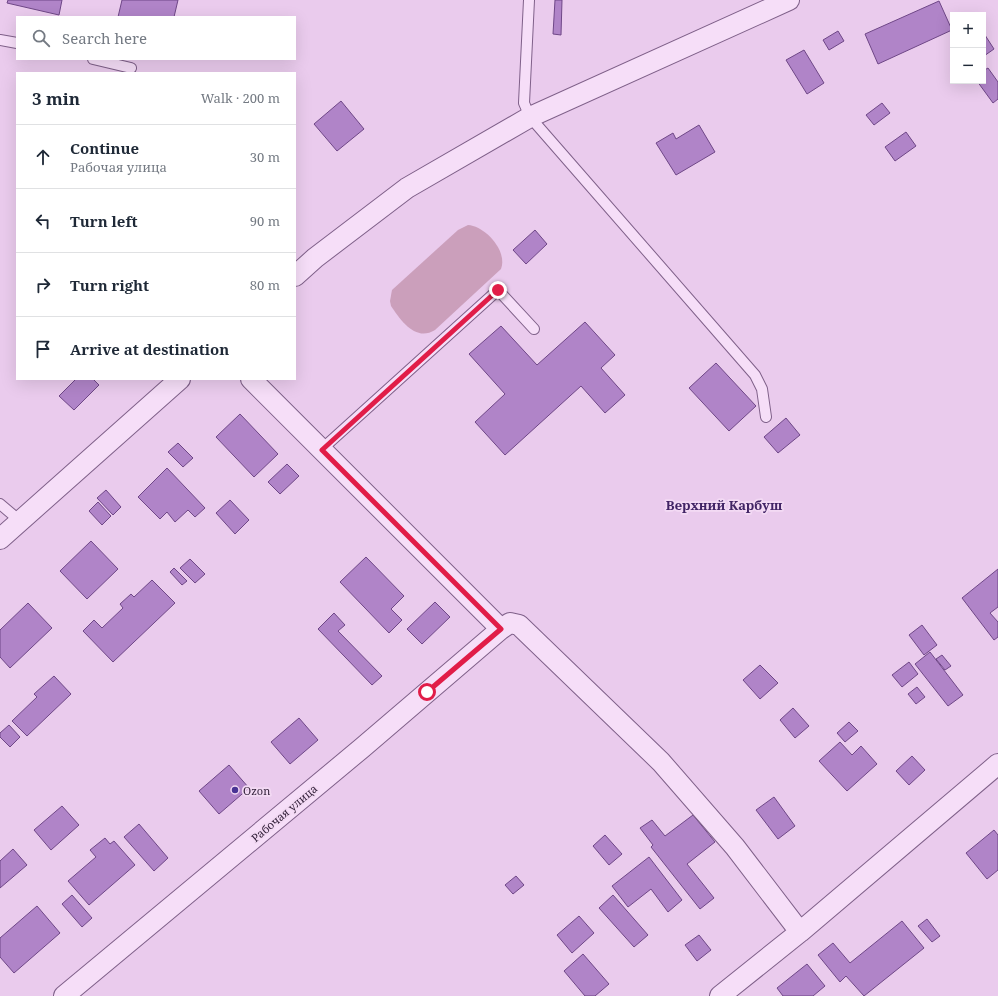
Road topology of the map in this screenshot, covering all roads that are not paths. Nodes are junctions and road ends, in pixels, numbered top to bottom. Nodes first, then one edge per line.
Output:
1 (529, 0) edge
2 (789, 0) edge
3 (0, 40) edge
4 (16, 43) edge
5 (97, 60) edge
6 (131, 68) dead end
7 (530, 117) junction
8 (296, 275) edge
9 (534, 329) dead end
10 (179, 380) edge
11 (252, 380) edge
12 (766, 417) dead end
13 (322, 450) junction
14 (0, 504) edge
15 (20, 521) junction
16 (0, 539) edge
17 (501, 629) junction
18 (998, 764) edge
19 (800, 932) junction
20 (64, 996) edge
21 (720, 996) edge

1 - 7 lane
2 - 7 street
3 - 4 lane
5 - 6 lane
7 - 8 street
7 - 12 lane
9 - 13 lane
10 - 15 street
11 - 13 street
13 - 17 street
14 - 15 lane
15 - 16 street
17 - 19 street
17 - 20 street, Рабочая улица
18 - 19 street
19 - 21 street

